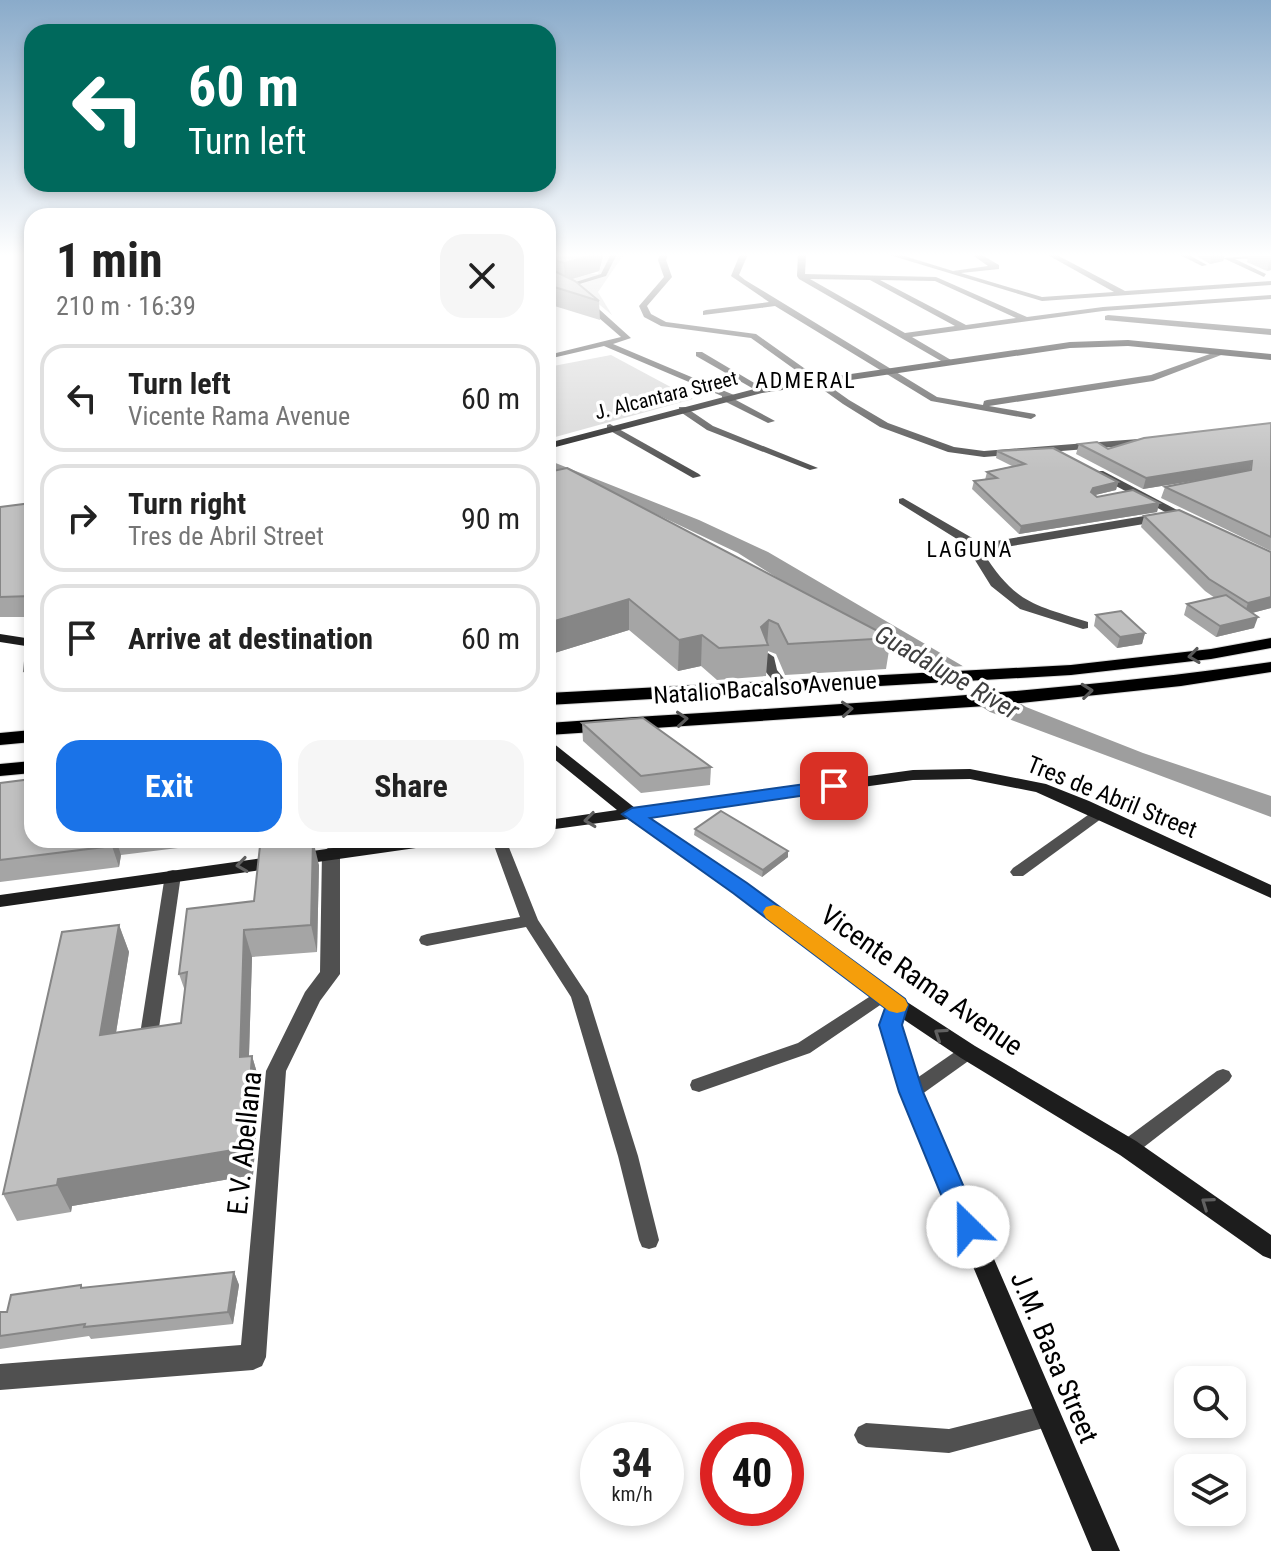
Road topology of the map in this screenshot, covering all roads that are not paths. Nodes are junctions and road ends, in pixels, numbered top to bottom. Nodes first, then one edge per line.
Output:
1 (615, 326) edge
2 (679, 326) edge
3 (815, 326) edge
4 (887, 326) edge
5 (962, 326) edge
6 (976, 326) edge
7 (1210, 326) edge
8 (965, 328) junction
9 (1271, 332) edge
10 (903, 336) junction
11 (610, 346) junction
12 (1224, 352) junction
13 (699, 354) dead end
14 (556, 356) edge
15 (1271, 357) edge
16 (948, 362) junction
17 (888, 371) junction
18 (817, 382) junction
19 (762, 390) junction
20 (725, 398) junction
21 (970, 405) junction
22 (682, 409) junction
23 (1031, 416) dead end
24 (771, 421) dead end
25 (610, 427) junction
26 (1075, 439) dead end
27 (1163, 440) edge
28 (556, 444) edge
29 (1086, 445) junction
30 (1051, 449) junction
31 (1080, 463) edge
32 (813, 468) dead end
33 (1094, 470) edge
34 (696, 476) dead end
35 (1158, 491) edge
36 (1139, 493) junction
37 (1110, 497) edge
38 (903, 501) dead end
39 (1180, 514) junction
40 (1203, 528) edge
41 (977, 548) junction
42 (1083, 625) dead end
43 (0, 638) edge
44 (24, 642) edge
45 (1271, 643) edge
46 (768, 657) edge
47 (1271, 667) edge
48 (909, 678) junction
49 (784, 686) junction
50 (757, 687) junction
51 (556, 699) edge
52 (926, 704) junction
53 (769, 714) junction
54 (556, 728) edge
55 (24, 737) edge
56 (0, 739) edge
57 (556, 752) edge
58 (24, 768) edge
59 (0, 770) edge
60 (1100, 813) junction
61 (632, 814) junction
62 (556, 824) edge
63 (364, 848) edge
64 (502, 848) edge
65 (331, 852) junction
66 (1018, 872) dead end
67 (173, 875) junction
68 (1271, 892) edge
69 (0, 901) edge
70 (530, 921) junction
71 (427, 940) dead end
72 (890, 999) junction
73 (150, 1028) edge
74 (968, 1052) junction
75 (1223, 1076) dead end
76 (699, 1085) dead end
77 (911, 1092) junction
78 (1128, 1148) junction
79 (649, 1240) dead end
80 (1271, 1248) edge
81 (0, 1377) edge
82 (1047, 1417) junction
83 (866, 1435) dead end
84 (1106, 1551) edge

1 - 11 lane
2 - 18 street
3 - 17 street
4 - 10 street
5 - 8 street
6 - 8 street
7 - 9 street
8 - 10 street
10 - 16 street
11 - 14 lane
11 - 20 lane
12 - 15 street, J. Alcantara Street
12 - 16 street, J. Alcantara Street
12 - 21 street
13 - 19 lane
16 - 17 street, J. Alcantara Street
17 - 18 street, J. Alcantara Street
17 - 21 street
18 - 19 street, J. Alcantara Street
18 - 30 street
19 - 20 street, J. Alcantara Street
20 - 22 street, J. Alcantara Street
20 - 24 lane
21 - 23 street
22 - 25 street, J. Alcantara Street
22 - 32 lane
25 - 28 street, J. Alcantara Street
25 - 34 lane
26 - 29 street
27 - 29 street
29 - 30 street
30 - 31 street
33 - 36 street
35 - 36 street
36 - 37 lane
36 - 39 street
38 - 41 street
39 - 40 street
39 - 41 street
41 - 42 street
43 - 44 street
45 -> 48 main road, Natalio Bacalso Avenue
46 - 49 lane
52 -> 47 main road, Natalio Bacalso Avenue
48 - 49 main road, Natalio Bacalso Avenue
48 - 52 main road
49 - 50 main road, Natalio Bacalso Avenue
50 - 51 main road, Natalio Bacalso Avenue
50 - 53 main road
53 -> 52 main road, Natalio Bacalso Avenue
54 -> 53 main road, Natalio Bacalso Avenue
55 - 56 main road
57 - 61 street, Vicente Rama Avenue
58 - 59 main road
60 - 61 street, Tres de Abril Street
60 - 66 lane
60 - 68 street, Tres de Abril Street
61 -> 62 street, Tres de Abril Street
61 - 72 street, Vicente Rama Avenue
63 - 65 street
64 - 70 lane
65 -> 67 street
65 - 81 street, E.V. Abellana
67 - 69 street
67 - 73 lane
70 - 71 lane
70 - 79 lane
74 -> 72 street, Vicente Rama Avenue
72 - 76 lane
72 - 77 street, J.M. Basa Street
74 - 77 lane
74 - 78 street, Vicente Rama Avenue
75 - 78 lane
77 - 82 street, J.M. Basa Street
80 -> 78 street, Vicente Rama Avenue
82 - 83 lane
82 - 84 street, J.M. Basa Street

